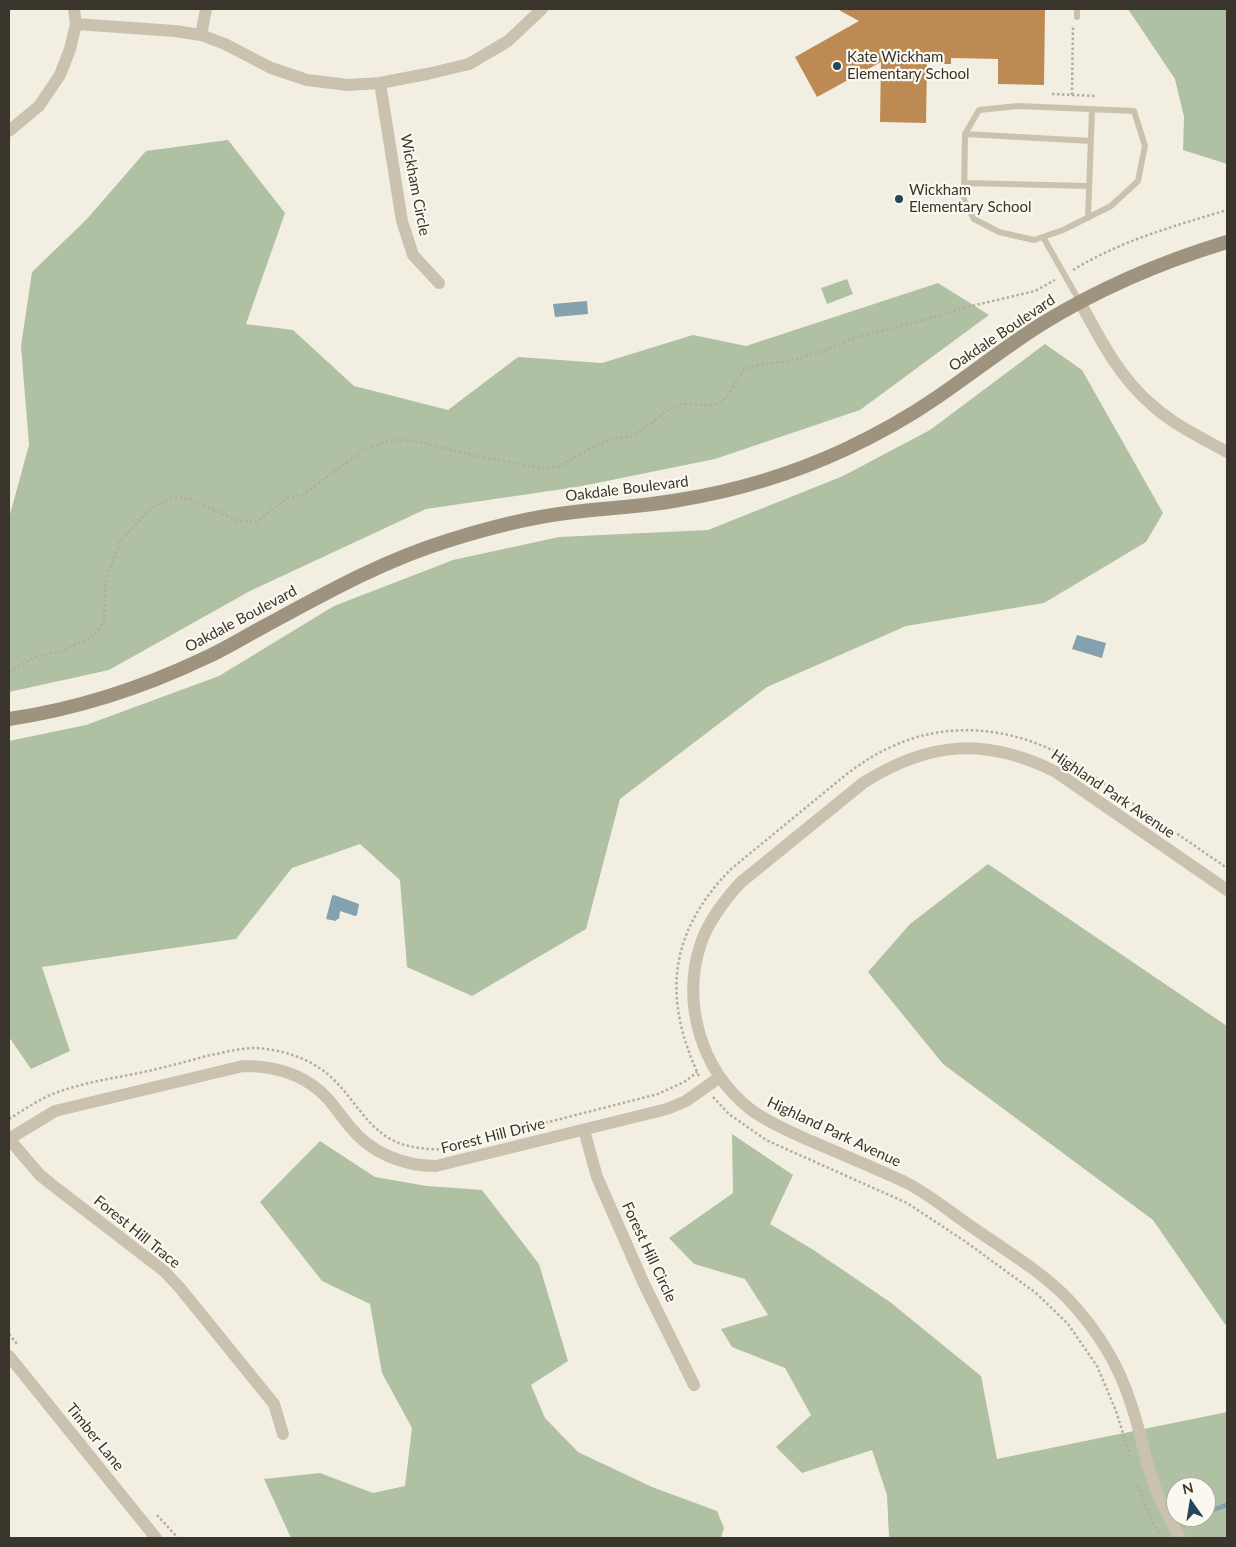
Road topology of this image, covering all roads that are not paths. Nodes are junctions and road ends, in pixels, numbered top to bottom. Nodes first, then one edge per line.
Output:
1 (74, 9) edge
2 (206, 9) edge
3 (542, 9) edge
4 (1077, 9) edge
5 (1075, 20) road end
6 (76, 24) junction
7 (201, 35) junction
8 (380, 83) junction
9 (1092, 109) junction
10 (9, 131) edge
11 (965, 134) junction
12 (1091, 141) junction
13 (964, 183) junction
14 (1089, 186) junction
15 (1088, 218) junction
16 (1043, 236) junction
17 (1227, 242) edge
18 (439, 283) dead end
19 (1080, 302) junction
20 (1227, 452) edge
21 (9, 719) edge
22 (1227, 890) edge
23 (720, 1077) junction
24 (584, 1130) junction
25 (9, 1139) edge
26 (9, 1356) edge
27 (694, 1385) dead end
28 (283, 1434) dead end
29 (156, 1538) edge
30 (1180, 1538) edge

1 - 6 street
2 - 7 street
3 - 8 street
4 - 5 lane
6 - 7 street
6 - 10 street
7 - 8 street
8 - 18 street, Wickham Circle
9 - 11 lane
9 - 12 lane
9 - 15 lane
11 - 12 lane
11 - 13 lane
12 - 14 lane
13 - 14 lane
13 - 16 lane
14 - 15 lane
15 - 16 lane
16 - 19 lane
17 - 19 main road, Oakdale Boulevard
19 - 20 street
19 - 21 main road, Oakdale Boulevard
22 - 23 street, Highland Park Avenue
23 - 24 street, Forest Hill Drive
23 - 30 street, Highland Park Avenue
24 - 25 street, Forest Hill Drive
24 - 27 street, Forest Hill Circle
25 - 28 street, Forest Hill Trace
26 - 29 street, Timber Lane

